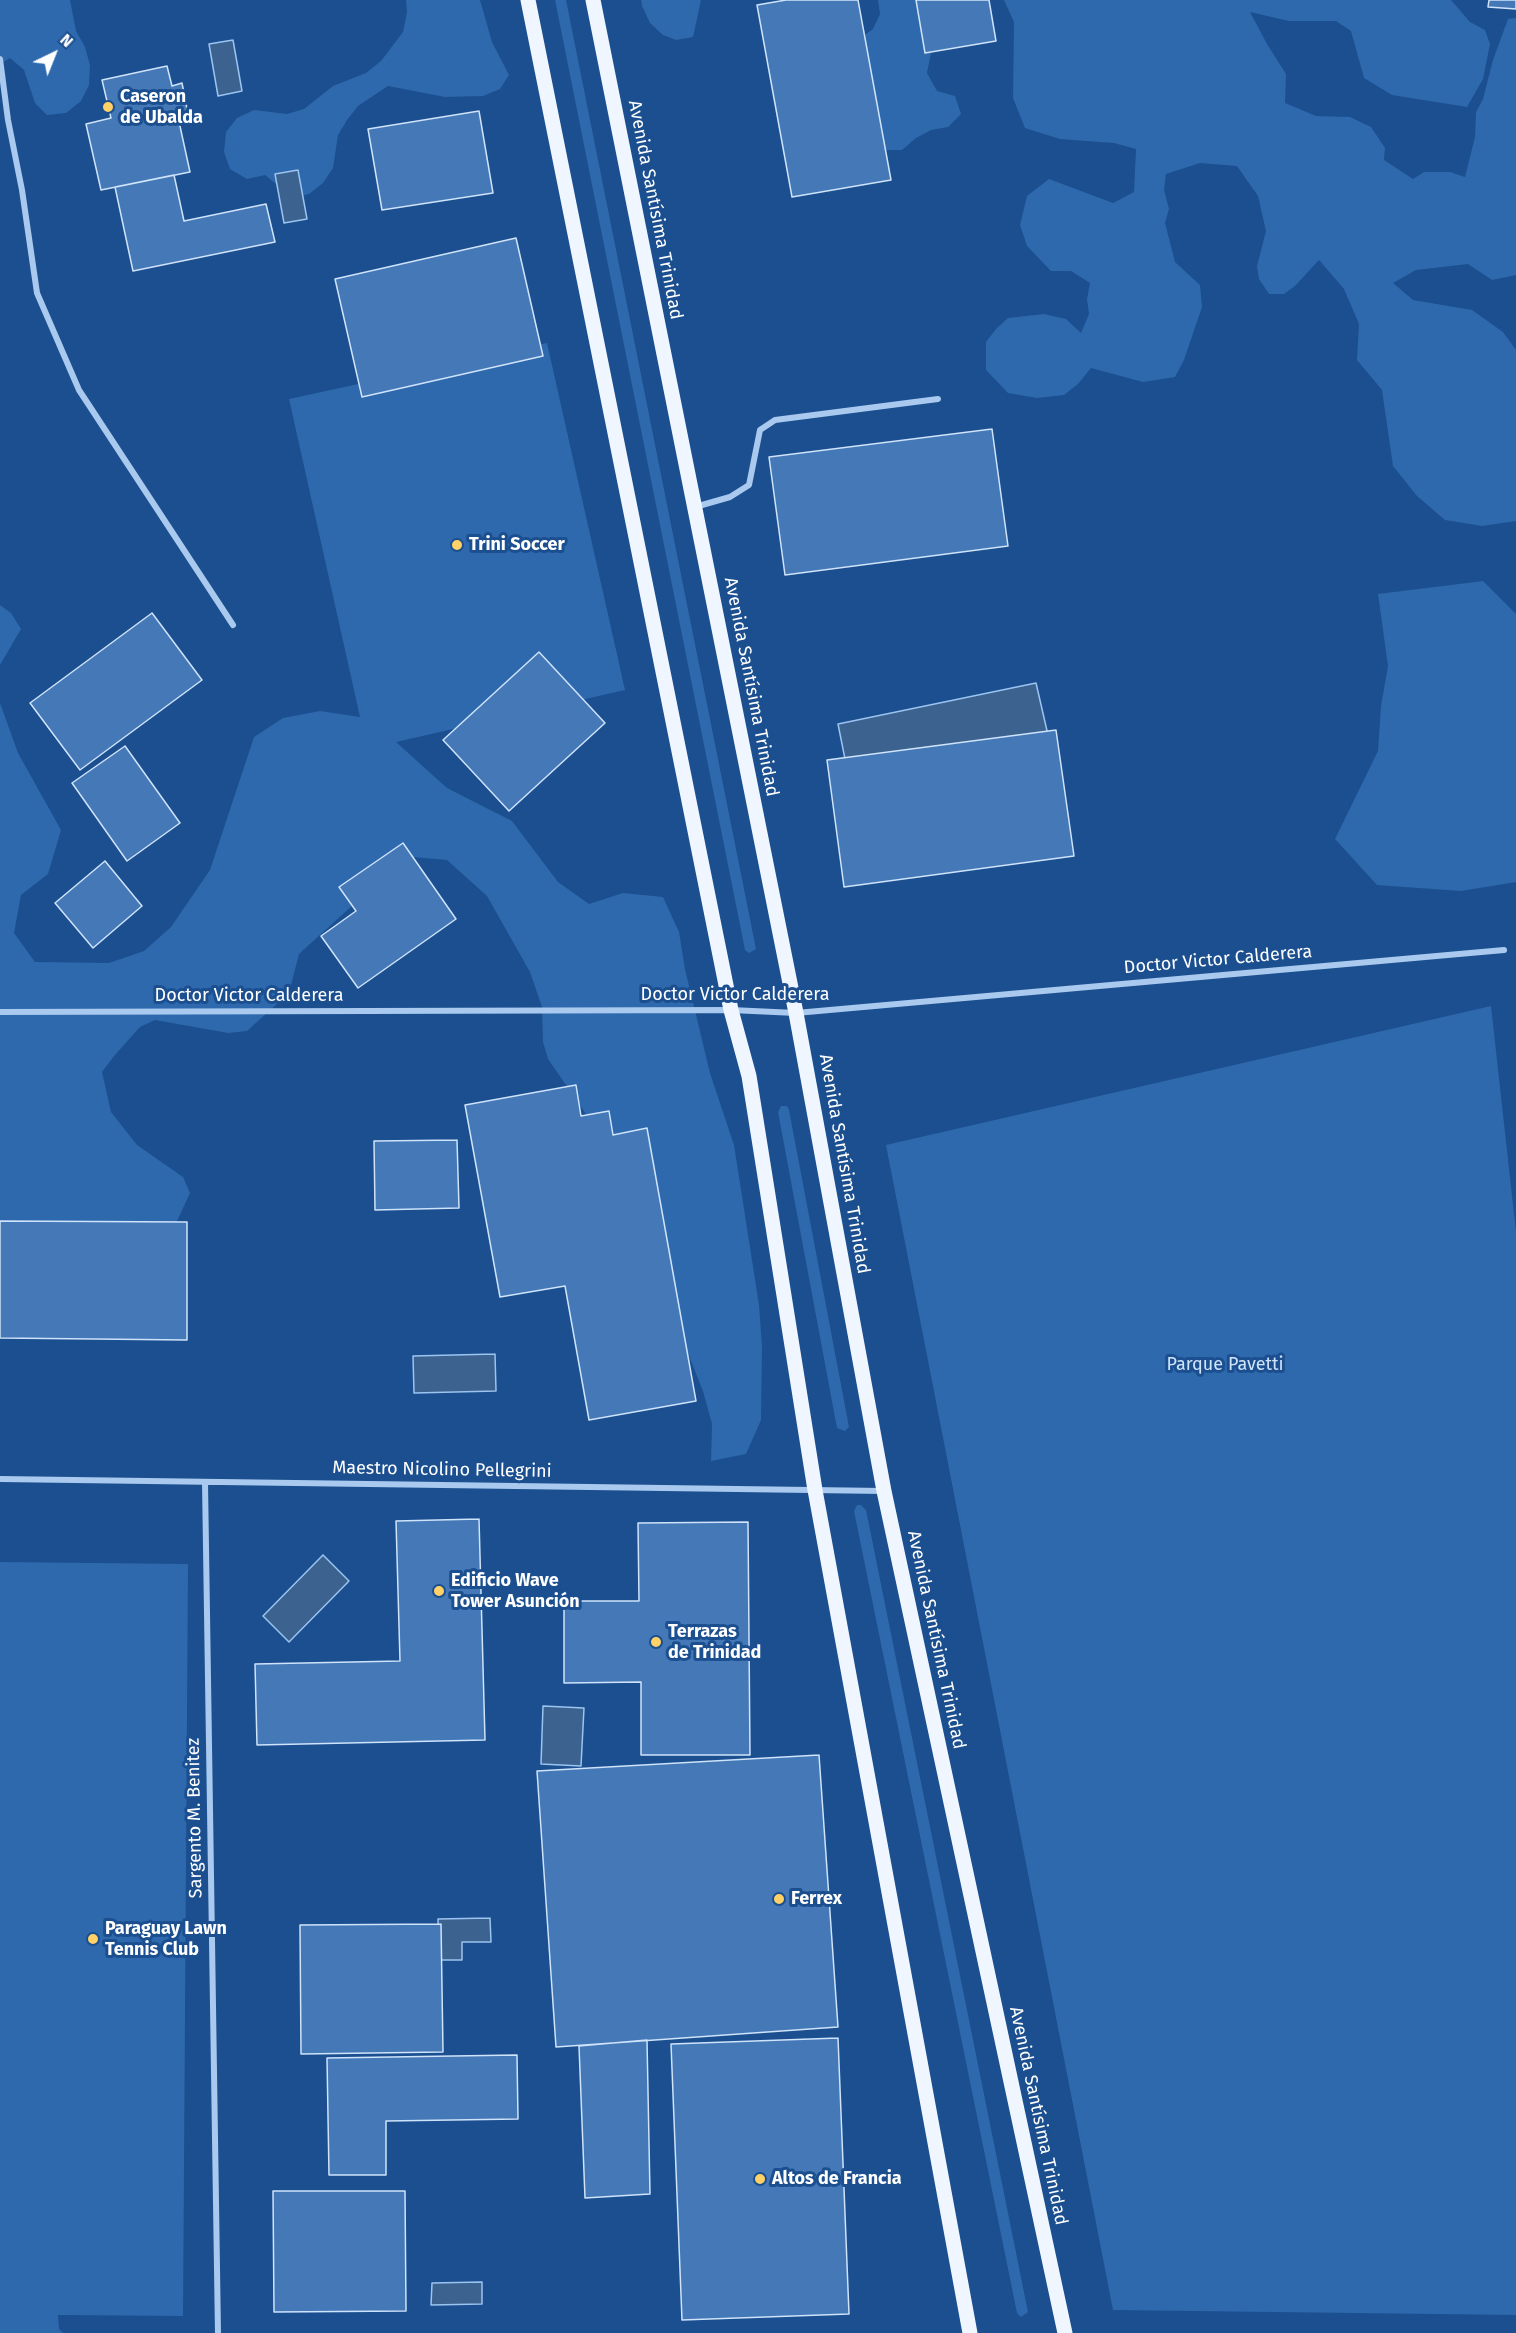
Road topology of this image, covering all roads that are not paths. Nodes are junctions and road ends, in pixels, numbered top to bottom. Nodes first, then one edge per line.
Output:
1 (528, 0) edge
2 (593, 0) edge
3 (0, 59) edge
4 (938, 399) dead end
5 (695, 507) junction
6 (233, 625) dead end
7 (1504, 950) dead end
8 (731, 1010) junction
9 (0, 1012) edge
10 (796, 1013) junction
11 (0, 1479) edge
12 (205, 1482) junction
13 (815, 1490) junction
14 (884, 1491) junction
15 (218, 2333) edge
16 (970, 2333) edge
17 (1065, 2333) edge

1 - 8 main road
2 - 5 main road, Avenida Santísima Trinidad
3 - 6 street
4 - 5 street
5 - 10 main road, Avenida Santísima Trinidad
7 - 10 street, Doctor Victor Calderera
8 - 9 street, Doctor Victor Calderera
8 - 10 street, Doctor Victor Calderera
8 - 13 main road
10 - 14 main road, Avenida Santísima Trinidad
11 - 12 street, Maestro Nicolino Pellegrini
12 - 13 street, Maestro Nicolino Pellegrini
12 - 15 street, Sargento M. Benitez
13 - 14 street, Maestro Nicolino Pellegrini
13 - 16 main road
14 - 17 main road, Avenida Santísima Trinidad

